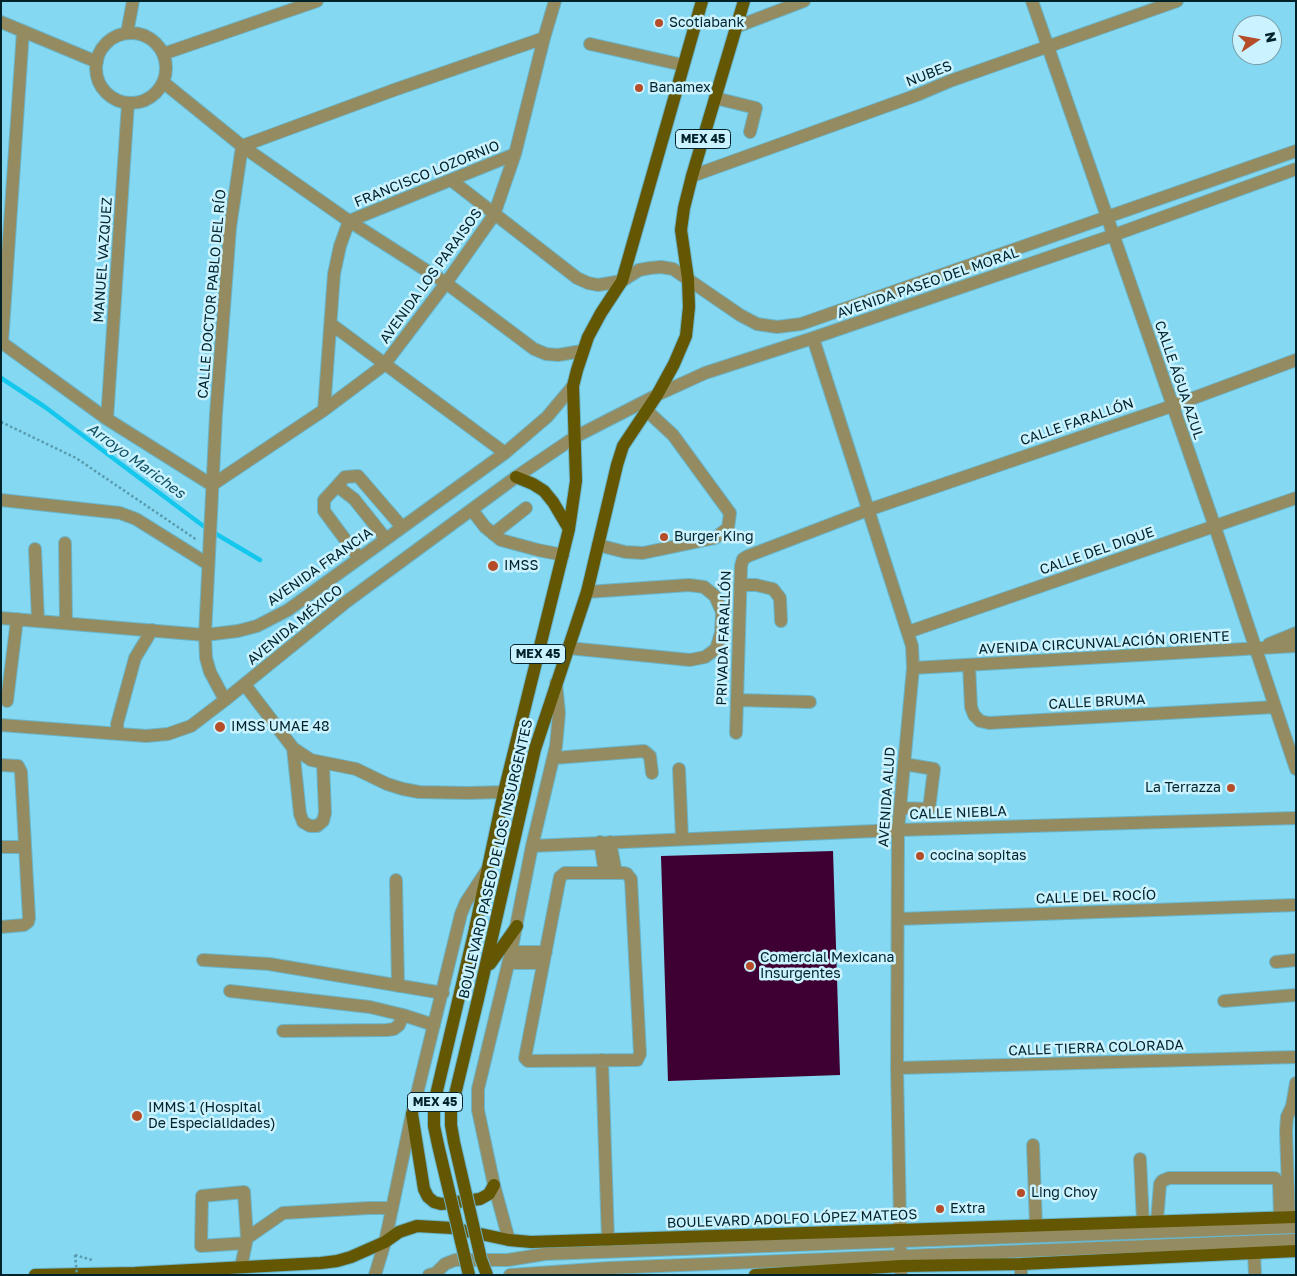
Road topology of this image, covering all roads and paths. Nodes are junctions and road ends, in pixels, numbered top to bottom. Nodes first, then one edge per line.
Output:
1 (133, 1) edge
2 (317, 1) edge
3 (555, 1) edge
4 (702, 1) edge
5 (744, 1) edge
6 (804, 1) edge
7 (1032, 1) edge
8 (1177, 1) edge
9 (1, 22) edge
10 (736, 27) junction
11 (23, 32) junction
12 (127, 34) junction
13 (544, 38) junction
14 (590, 44) dead end
15 (1047, 46) junction
16 (163, 54) junction
17 (97, 62) junction
18 (684, 65) junction
19 (163, 82) junction
20 (715, 98) junction
21 (128, 103) junction
22 (750, 132) dead end
23 (242, 146) junction
24 (1296, 150) edge
25 (515, 154) junction
26 (1296, 169) edge
27 (692, 176) junction
28 (451, 180) junction
29 (494, 215) junction
30 (1108, 217) junction
31 (349, 221) junction
32 (1114, 235) junction
33 (688, 279) junction
34 (622, 280) junction
35 (446, 283) junction
36 (331, 324) junction
37 (813, 338) junction
38 (2, 343) edge
39 (582, 351) junction
40 (1296, 360) edge
41 (384, 365) junction
42 (573, 386) junction
43 (657, 395) junction
44 (1172, 406) junction
45 (324, 410) junction
46 (646, 410) junction
47 (107, 419) junction
48 (1, 422) edge
49 (575, 437) junction
50 (505, 453) junction
51 (516, 478) junction
52 (212, 485) junction
53 (337, 486) junction
54 (1296, 498) edge
55 (1, 500) edge
56 (526, 508) dead end
57 (472, 510) junction
58 (868, 510) junction
59 (1215, 526) junction
60 (402, 527) junction
61 (569, 529) junction
62 (493, 534) junction
63 (386, 539) junction
64 (66, 543) dead end
65 (598, 545) junction
66 (35, 549) dead end
67 (563, 554) junction
68 (359, 558) junction
69 (205, 562) junction
70 (740, 586) junction
71 (587, 592) junction
72 (1, 618) edge
73 (17, 619) junction
74 (38, 621) junction
75 (781, 621) dead end
76 (66, 623) junction
77 (152, 630) junction
78 (908, 632) junction
79 (1296, 633) edge
80 (205, 634) junction
81 (1296, 646) edge
82 (568, 648) junction
83 (1255, 649) junction
84 (6, 659) edge
85 (969, 665) junction
86 (913, 668) junction
87 (556, 683) junction
88 (245, 685) junction
89 (225, 700) junction
90 (737, 700) junction
91 (7, 701) dead end
92 (810, 702) dead end
93 (1274, 707) junction
94 (1, 725) edge
95 (736, 733) dead end
96 (118, 734) junction
97 (1291, 741) edge
98 (293, 748) junction
99 (554, 758) junction
100 (323, 763) junction
101 (904, 764) junction
102 (1, 765) edge
103 (679, 769) dead end
104 (1296, 769) edge
105 (652, 773) dead end
106 (504, 792) junction
107 (900, 808) junction
108 (1296, 818) edge
109 (898, 830) junction
110 (682, 838) junction
111 (605, 842) junction
112 (532, 846) junction
113 (1, 847) edge
114 (24, 847) junction
115 (487, 870) junction
116 (610, 873) junction
117 (396, 880) dead end
118 (1296, 904) edge
119 (898, 919) junction
120 (517, 926) junction
121 (1, 928) edge
122 (544, 957) junction
123 (510, 958) junction
124 (203, 960) dead end
125 (1296, 960) edge
126 (1276, 962) dead end
127 (485, 972) junction
128 (398, 986) junction
129 (230, 991) dead end
130 (443, 993) junction
131 (1296, 996) edge
132 (1224, 1001) dead end
133 (403, 1015) junction
134 (434, 1025) junction
135 (283, 1031) dead end
136 (1296, 1057) edge
137 (602, 1060) junction
138 (897, 1068) junction
139 (1296, 1083) edge
140 (1294, 1105) edge
141 (412, 1114) junction
142 (1032, 1145) dead end
143 (1140, 1158) dead end
144 (494, 1185) junction
145 (392, 1208) junction
146 (1290, 1219) edge
147 (1157, 1221) junction
148 (1142, 1222) junction
149 (1036, 1225) junction
150 (509, 1240) junction
151 (608, 1240) junction
152 (1296, 1240) edge
153 (246, 1241) junction
154 (385, 1242) junction
155 (1296, 1251) edge
156 (1254, 1252) junction
157 (901, 1254) edge
158 (75, 1255) dead end
159 (241, 1268) junction
160 (1021, 1269) edge
161 (35, 1275) edge
162 (77, 1275) edge
163 (375, 1275) edge
164 (429, 1275) edge
165 (469, 1275) edge
166 (487, 1275) edge
167 (510, 1275) edge
168 (755, 1275) edge
169 (1255, 1275) edge

1 - 12 street
2 - 16 street
3 - 13 street, AVENIDA LOS PARAISOS
4 - 18 main road, BOULEVARD PASEO DE LOS INSURGENTES / MEX 45
5 - 10 main road, BOULEVARD PASEO DE LOS INSURGENTES / MEX 45
6 - 10 street
7 - 15 street, CALLE ÁGUA AZUL
8 - 15 street, NUBES
9 - 11 street
10 - 20 main road, BOULEVARD PASEO DE LOS INSURGENTES / MEX 45
11 - 17 street
11 - 38 street
12 - 16 street
12 - 17 street
13 - 23 street
13 - 25 street, AVENIDA LOS PARAISOS
14 - 18 street
15 - 27 street, NUBES
15 - 30 street, CALLE ÁGUA AZUL
16 - 19 street
17 - 21 street
18 - 34 main road, BOULEVARD PASEO DE LOS INSURGENTES / MEX 45
19 - 21 street
19 - 23 street
20 - 22 street
20 - 27 main road, BOULEVARD PASEO DE LOS INSURGENTES / MEX 45
21 - 47 street, MANUEL VAZQUEZ
23 - 31 street
23 - 52 street, CALLE DOCTOR PABLO DEL RÍO
24 - 30 street, AVENIDA PASEO DEL MORAL
25 - 28 street, FRANCISCO LOZORNIO
25 - 29 street, AVENIDA LOS PARAISOS
26 - 32 street, AVENIDA PASEO DEL MORAL
27 - 33 main road, BOULEVARD PASEO DE LOS INSURGENTES / MEX 45
28 - 29 street, AVENIDA PASEO DEL MORAL
28 - 31 street, FRANCISCO LOZORNIO
29 - 34 street, AVENIDA PASEO DEL MORAL
29 - 35 street, AVENIDA LOS PARAISOS
30 - 32 street, CALLE ÁGUA AZUL
30 - 33 street, AVENIDA PASEO DEL MORAL
31 - 35 street
31 - 36 street
32 - 37 street, AVENIDA PASEO DEL MORAL
32 - 44 street, CALLE ÁGUA AZUL
33 - 34 street, AVENIDA PASEO DEL MORAL
33 - 43 main road, BOULEVARD PASEO DE LOS INSURGENTES / MEX 45
34 - 39 main road, BOULEVARD PASEO DE LOS INSURGENTES / MEX 45
35 - 39 street
35 - 41 street, AVENIDA LOS PARAISOS
36 - 41 street
36 - 45 street
37 - 43 street, AVENIDA PASEO DEL MORAL
37 - 58 street, AVENIDA ALUD
38 - 47 street
39 - 42 main road, BOULEVARD PASEO DE LOS INSURGENTES / MEX 45
40 - 44 street, CALLE FARALLÓN
41 - 45 street, AVENIDA LOS PARAISOS
41 - 50 street
42 - 49 main road, BOULEVARD PASEO DE LOS INSURGENTES / MEX 45
42 - 50 street, AVENIDA FRANCIA
43 - 46 main road, BOULEVARD PASEO DE LOS INSURGENTES / MEX 45
43 - 49 street, AVENIDA PASEO DEL MORAL
44 - 58 street, CALLE FARALLÓN
44 - 59 street, CALLE ÁGUA AZUL
45 - 52 street, AVENIDA LOS PARAISOS
46 - 65 main road, BOULEVARD PASEO DE LOS INSURGENTES / MEX 45
46 - 65 street
47 - 52 street
48 - 69 path
49 - 51 street, AVENIDA MÉXICO
49 - 61 main road, BOULEVARD PASEO DE LOS INSURGENTES / MEX 45
50 - 60 street, AVENIDA FRANCIA
51 - 57 street, AVENIDA MÉXICO
51 - 61 main road
52 - 69 street, CALLE DOCTOR PABLO DEL RÍO
53 - 60 street
53 - 63 street
53 - 68 street
54 - 59 street, CALLE DEL DIQUE
55 - 69 street
56 - 62 street
57 - 62 street
57 - 88 street, AVENIDA MÉXICO
58 - 70 street, PRIVADA FARALLÓN
58 - 78 street, AVENIDA ALUD
59 - 78 street, CALLE DEL DIQUE
59 - 83 street, CALLE ÁGUA AZUL
60 - 63 street, AVENIDA FRANCIA
61 - 67 main road, BOULEVARD PASEO DE LOS INSURGENTES / MEX 45
62 - 67 street
63 - 68 street, AVENIDA FRANCIA
64 - 76 street
65 - 71 main road, BOULEVARD PASEO DE LOS INSURGENTES / MEX 45
66 - 74 street
67 - 106 main road, BOULEVARD PASEO DE LOS INSURGENTES / MEX 45
68 - 80 street, AVENIDA FRANCIA
69 - 80 street, CALLE DOCTOR PABLO DEL RÍO
70 - 75 street
70 - 90 street, PRIVADA FARALLÓN
71 - 82 main road, BOULEVARD PASEO DE LOS INSURGENTES / MEX 45
71 - 82 street
72 - 73 street, AVENIDA FRANCIA
73 - 74 street, AVENIDA FRANCIA
73 - 84 street
74 - 76 street, AVENIDA FRANCIA
76 - 77 street, AVENIDA FRANCIA
77 - 80 street, AVENIDA FRANCIA
77 - 96 street
78 - 86 street, AVENIDA ALUD
79 - 83 street
80 - 89 street, CALLE DOCTOR PABLO DEL RÍO
81 - 83 street, AVENIDA CIRCUNVALACIÓN ORIENTE
82 - 87 main road, BOULEVARD PASEO DE LOS INSURGENTES / MEX 45
83 - 85 street, AVENIDA CIRCUNVALACIÓN ORIENTE
83 - 93 street, CALLE ÁGUA AZUL
84 - 91 street
85 - 86 street, AVENIDA CIRCUNVALACIÓN ORIENTE
85 - 93 street, CALLE BRUMA
86 - 101 street, AVENIDA ALUD
87 - 99 street
87 - 127 main road, BOULEVARD PASEO DE LOS INSURGENTES / MEX 45
88 - 89 street, AVENIDA MÉXICO
88 - 98 street
89 - 96 street, AVENIDA MÉXICO
90 - 92 street
90 - 95 street, PRIVADA FARALLÓN
93 - 97 street, CALLE ÁGUA AZUL
94 - 96 street, AVENIDA MÉXICO
97 - 104 street, CALLE ÁGUA AZUL
98 - 100 street
98 - 100 street
99 - 105 street
99 - 112 street
100 - 106 street
101 - 107 street, AVENIDA ALUD
101 - 107 street
102 - 114 street
103 - 110 street
106 - 115 main road, BOULEVARD PASEO DE LOS INSURGENTES / MEX 45
107 - 109 street, AVENIDA ALUD
108 - 109 street, CALLE NIEBLA
109 - 110 street, CALLE NIEBLA
109 - 119 street, AVENIDA ALUD
110 - 111 street, CALLE NIEBLA
111 - 112 street, CALLE NIEBLA
111 - 116 street
112 - 120 street
113 - 114 street
114 - 121 street
115 - 130 street
115 - 165 main road, BOULEVARD PASEO DE LOS INSURGENTES / MEX 45, bridge
116 - 122 street
116 - 137 street
117 - 128 street
118 - 119 street, CALLE DEL ROCÍO
119 - 138 street, AVENIDA ALUD
120 - 123 street
120 - 127 main road
122 - 123 street
122 - 137 street
123 - 144 street
124 - 128 street
125 - 126 street
127 - 166 main road, BOULEVARD PASEO DE LOS INSURGENTES / MEX 45, bridge
128 - 130 street
129 - 133 street
130 - 134 street
131 - 132 street
133 - 134 street
133 - 135 street
134 - 141 street
136 - 138 street, CALLE TIERRA COLORADA
137 - 151 street
138 - 157 street, AVENIDA ALUD
139 - 140 street
140 - 146 street
141 - 144 main road
141 - 145 street
142 - 149 street
143 - 148 street
144 - 150 street
145 - 153 street
145 - 154 street
146 - 147 main road, BOULEVARD ADOLFO LÓPEZ MATEOS
146 - 147 street
146 - 157 street
147 - 148 main road, BOULEVARD ADOLFO LÓPEZ MATEOS
148 - 149 main road, BOULEVARD ADOLFO LÓPEZ MATEOS
149 - 157 main road, BOULEVARD ADOLFO LÓPEZ MATEOS
150 - 151 main road, BOULEVARD ADOLFO LÓPEZ MATEOS
150 - 154 main road, BOULEVARD ADOLFO LÓPEZ MATEOS
151 - 157 main road, BOULEVARD ADOLFO LÓPEZ MATEOS
152 - 157 street
153 - 153 street
153 - 159 street
154 - 159 main road, BOULEVARD ADOLFO LÓPEZ MATEOS
154 - 163 street
155 - 156 main road, BOULEVARD ADOLFO LÓPEZ MATEOS
156 - 160 main road, BOULEVARD ADOLFO LÓPEZ MATEOS
156 - 169 street
157 - 160 main road, BOULEVARD ADOLFO LÓPEZ MATEOS
157 - 164 street
157 - 167 street
157 - 168 main road, BOULEVARD ADOLFO LÓPEZ MATEOS
158 - 162 path, bridge
159 - 161 main road, BOULEVARD ADOLFO LÓPEZ MATEOS

